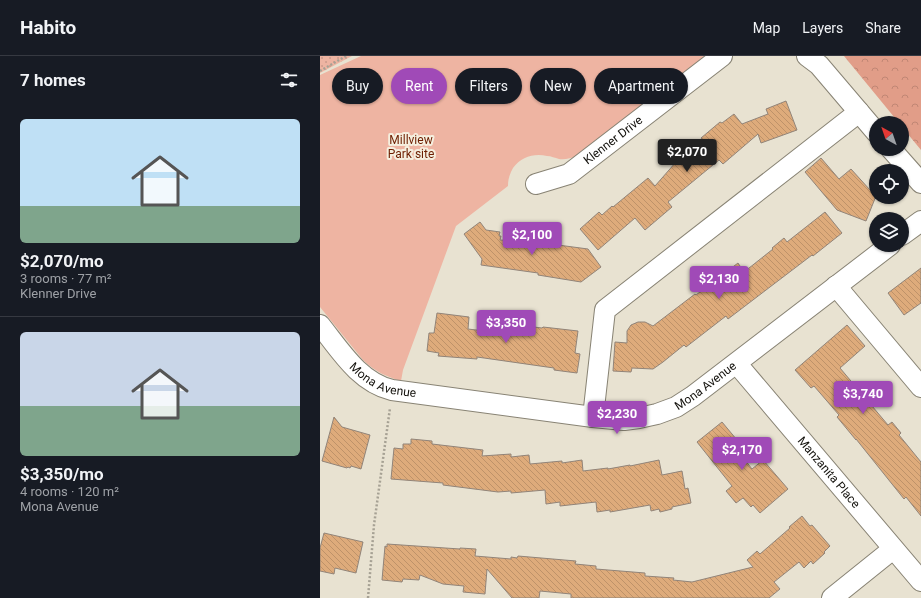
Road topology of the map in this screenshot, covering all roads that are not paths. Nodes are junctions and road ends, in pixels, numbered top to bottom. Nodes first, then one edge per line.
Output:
1 (722, 56) edge
2 (807, 56) edge
3 (859, 112) junction
4 (869, 124) edge
5 (897, 156) edge
6 (921, 183) edge
7 (536, 184) dead end
8 (921, 221) edge
9 (909, 230) edge
10 (881, 252) edge
11 (836, 286) junction
12 (320, 325) edge
13 (737, 364) junction
14 (921, 387) edge
15 (593, 417) junction
16 (893, 548) junction
17 (921, 581) edge
18 (832, 598) edge

1 - 7 street, Klenner Drive
2 - 3 street
3 - 4 street
3 - 15 street
5 - 6 street
8 - 9 street
10 - 11 street, Mona Avenue
11 - 13 street, Mona Avenue
11 - 14 street
12 - 15 street, Mona Avenue
13 - 15 street, Mona Avenue
13 - 16 street, Manzanita Place
16 - 17 street, Manzanita Place
16 - 18 street

